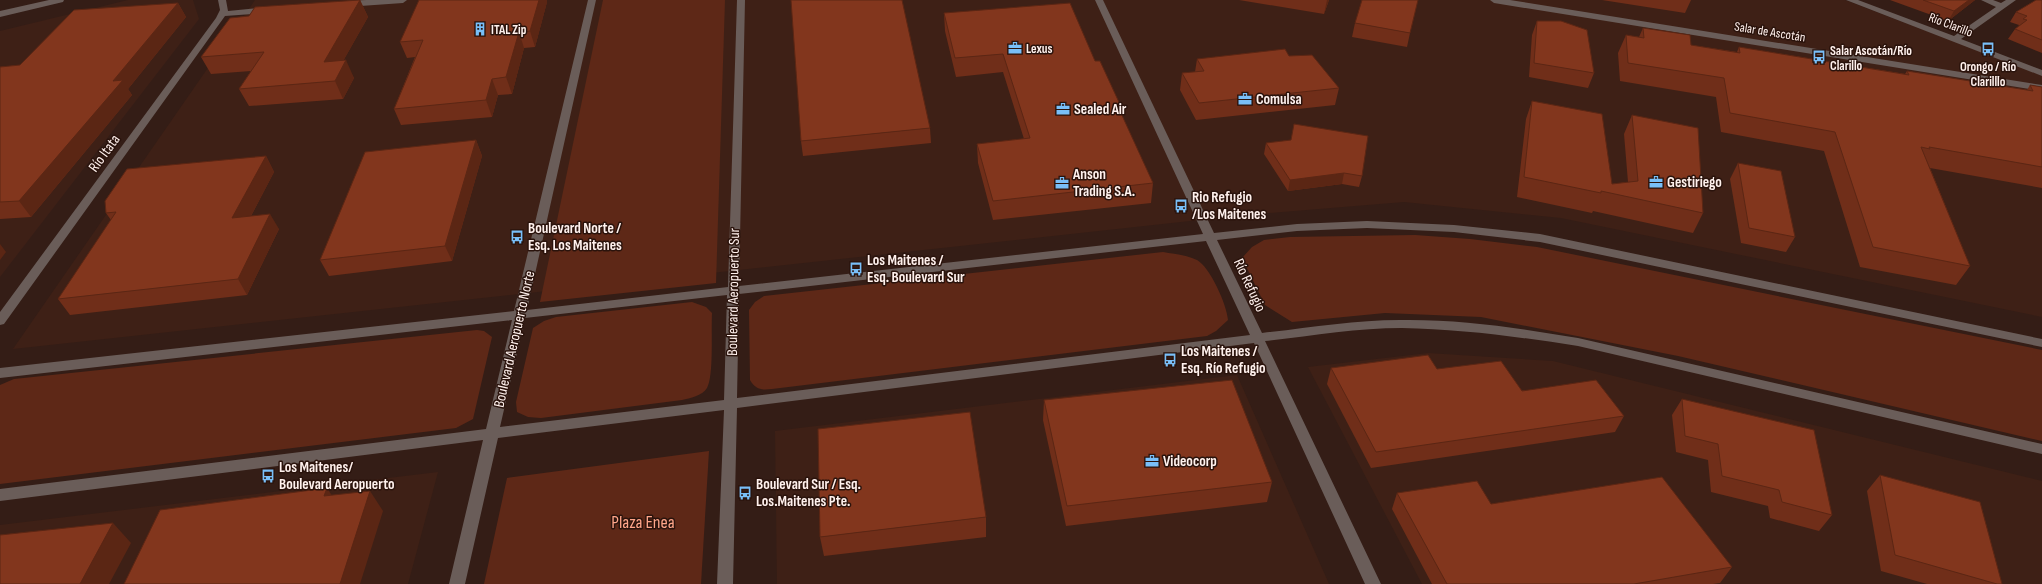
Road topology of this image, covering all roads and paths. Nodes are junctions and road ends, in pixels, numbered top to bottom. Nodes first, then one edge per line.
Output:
1 (60, 0) edge
2 (222, 0) edge
3 (403, 0) edge
4 (592, 0) edge
5 (741, 0) edge
6 (1099, 0) edge
7 (1494, 0) edge
8 (1850, 0) edge
9 (1985, 0) edge
10 (2012, 0) edge
11 (337, 5) edge
12 (2003, 6) junction
13 (275, 10) edge
14 (0, 14) edge
15 (222, 14) junction
16 (1954, 40) junction
17 (2042, 73) edge
18 (2042, 88) edge
19 (1209, 237) junction
20 (732, 291) junction
21 (520, 316) junction
22 (0, 321) edge
23 (1257, 338) junction
24 (2042, 343) edge
25 (0, 373) edge
26 (731, 403) junction
27 (491, 434) junction
28 (2042, 449) edge
29 (0, 495) edge
30 (457, 584) edge
31 (725, 584) edge
32 (1373, 584) edge

1 - 14 street
2 - 15 street
3 - 11 street
4 - 21 street, Boulevard Aeropuerto Norte
5 - 20 street, Boulevard Aeropuerto Sur
6 - 19 street, Río Refugio
7 - 18 street, Salar de Ascotán
8 - 16 street, Río Clarillo
9 - 12 street
10 - 12 street
12 - 16 street
13 - 15 street
15 - 22 street, Río Itata
16 - 17 street, Río Clarillo
19 - 20 street
19 - 23 street, Río Refugio
19 - 24 street
20 - 21 street
20 - 26 street, Boulevard Aeropuerto Sur
21 - 25 street
21 - 27 street, Boulevard Aeropuerto Norte
23 - 26 street
23 - 28 street
23 - 32 street, Río Refugio
26 - 27 street
26 - 31 street, Boulevard Aeropuerto Sur
27 - 29 street
27 - 30 street, Boulevard Aeropuerto Norte

